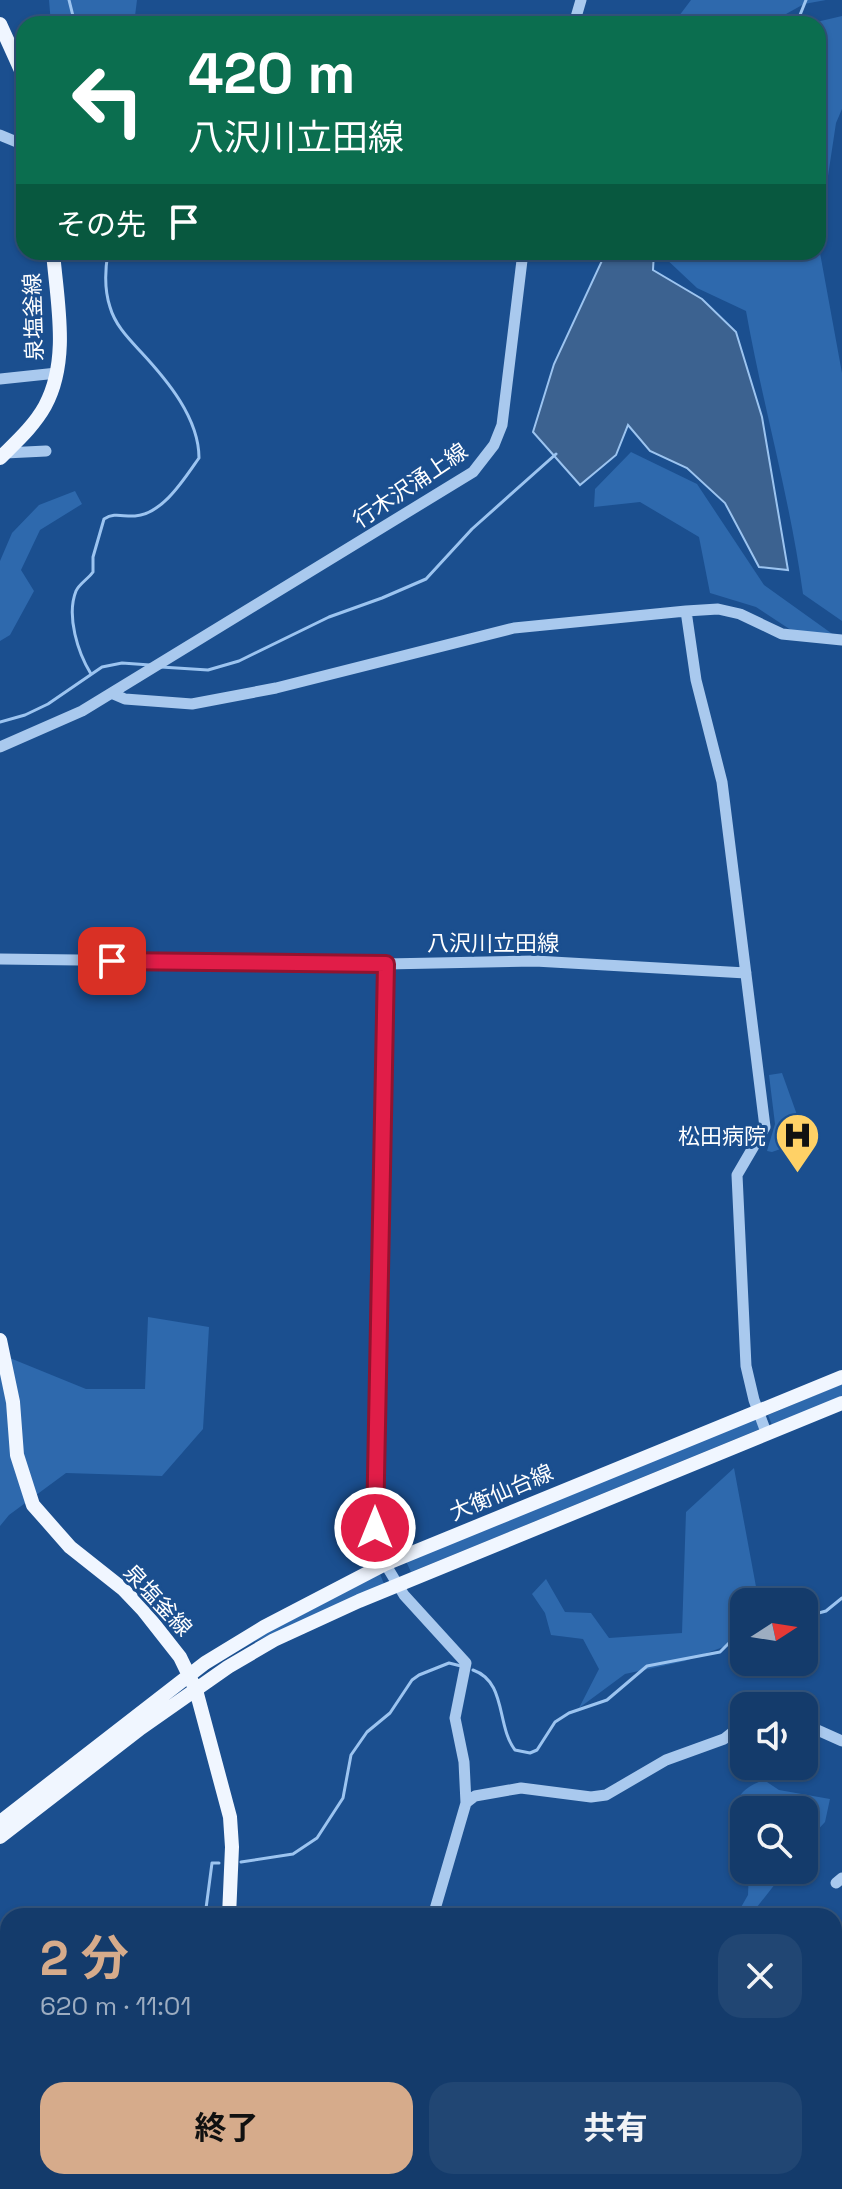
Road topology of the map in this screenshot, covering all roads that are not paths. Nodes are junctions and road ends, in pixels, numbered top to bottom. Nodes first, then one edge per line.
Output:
1 (0, 24) edge
2 (16, 59) edge
3 (54, 260) edge
4 (522, 260) edge
5 (57, 373) junction
6 (0, 379) edge
7 (46, 451) dead end
8 (3, 455) edge
9 (686, 611) junction
10 (842, 640) edge
11 (111, 693) junction
12 (0, 747) edge
13 (0, 959) edge
14 (386, 964) junction
15 (746, 973) junction
16 (0, 1342) edge
17 (842, 1377) edge
18 (842, 1403) edge
19 (758, 1411) junction
20 (766, 1432) junction
21 (385, 1564) junction
22 (397, 1585) junction
23 (190, 1674) junction
24 (196, 1690) junction
25 (818, 1730) edge
26 (730, 1734) edge
27 (842, 1741) edge
28 (466, 1803) junction
29 (0, 1822) edge
30 (0, 1837) edge
31 (229, 1908) edge
32 (435, 1908) edge

1 - 2 main road
3 - 5 main road, 泉塩釜線
4 - 11 street, 行木沢涌上線
5 - 6 street
5 - 8 main road, 泉塩釜線
7 - 8 street
9 - 10 street
9 - 11 street
9 - 15 street
11 - 12 street, 行木沢涌上線
13 - 14 street, 八沢川立田線
14 - 15 street, 八沢川立田線
14 - 21 street
15 - 19 street
16 - 23 main road, 泉塩釜線
17 - 19 main road, 大衡仙台線
18 - 20 main road, 大衡仙台線
19 - 20 street
19 - 21 main road, 大衡仙台線
20 - 22 main road, 大衡仙台線
21 - 22 street
21 - 23 main road, 大衡仙台線
22 - 24 main road, 大衡仙台線
22 - 28 street
23 - 24 main road, 泉塩釜線
23 - 29 main road, 大衡仙台線
24 - 30 main road, 大衡仙台線
24 - 31 main road, 泉塩釜線
25 - 27 street
26 - 28 street
28 - 32 street

